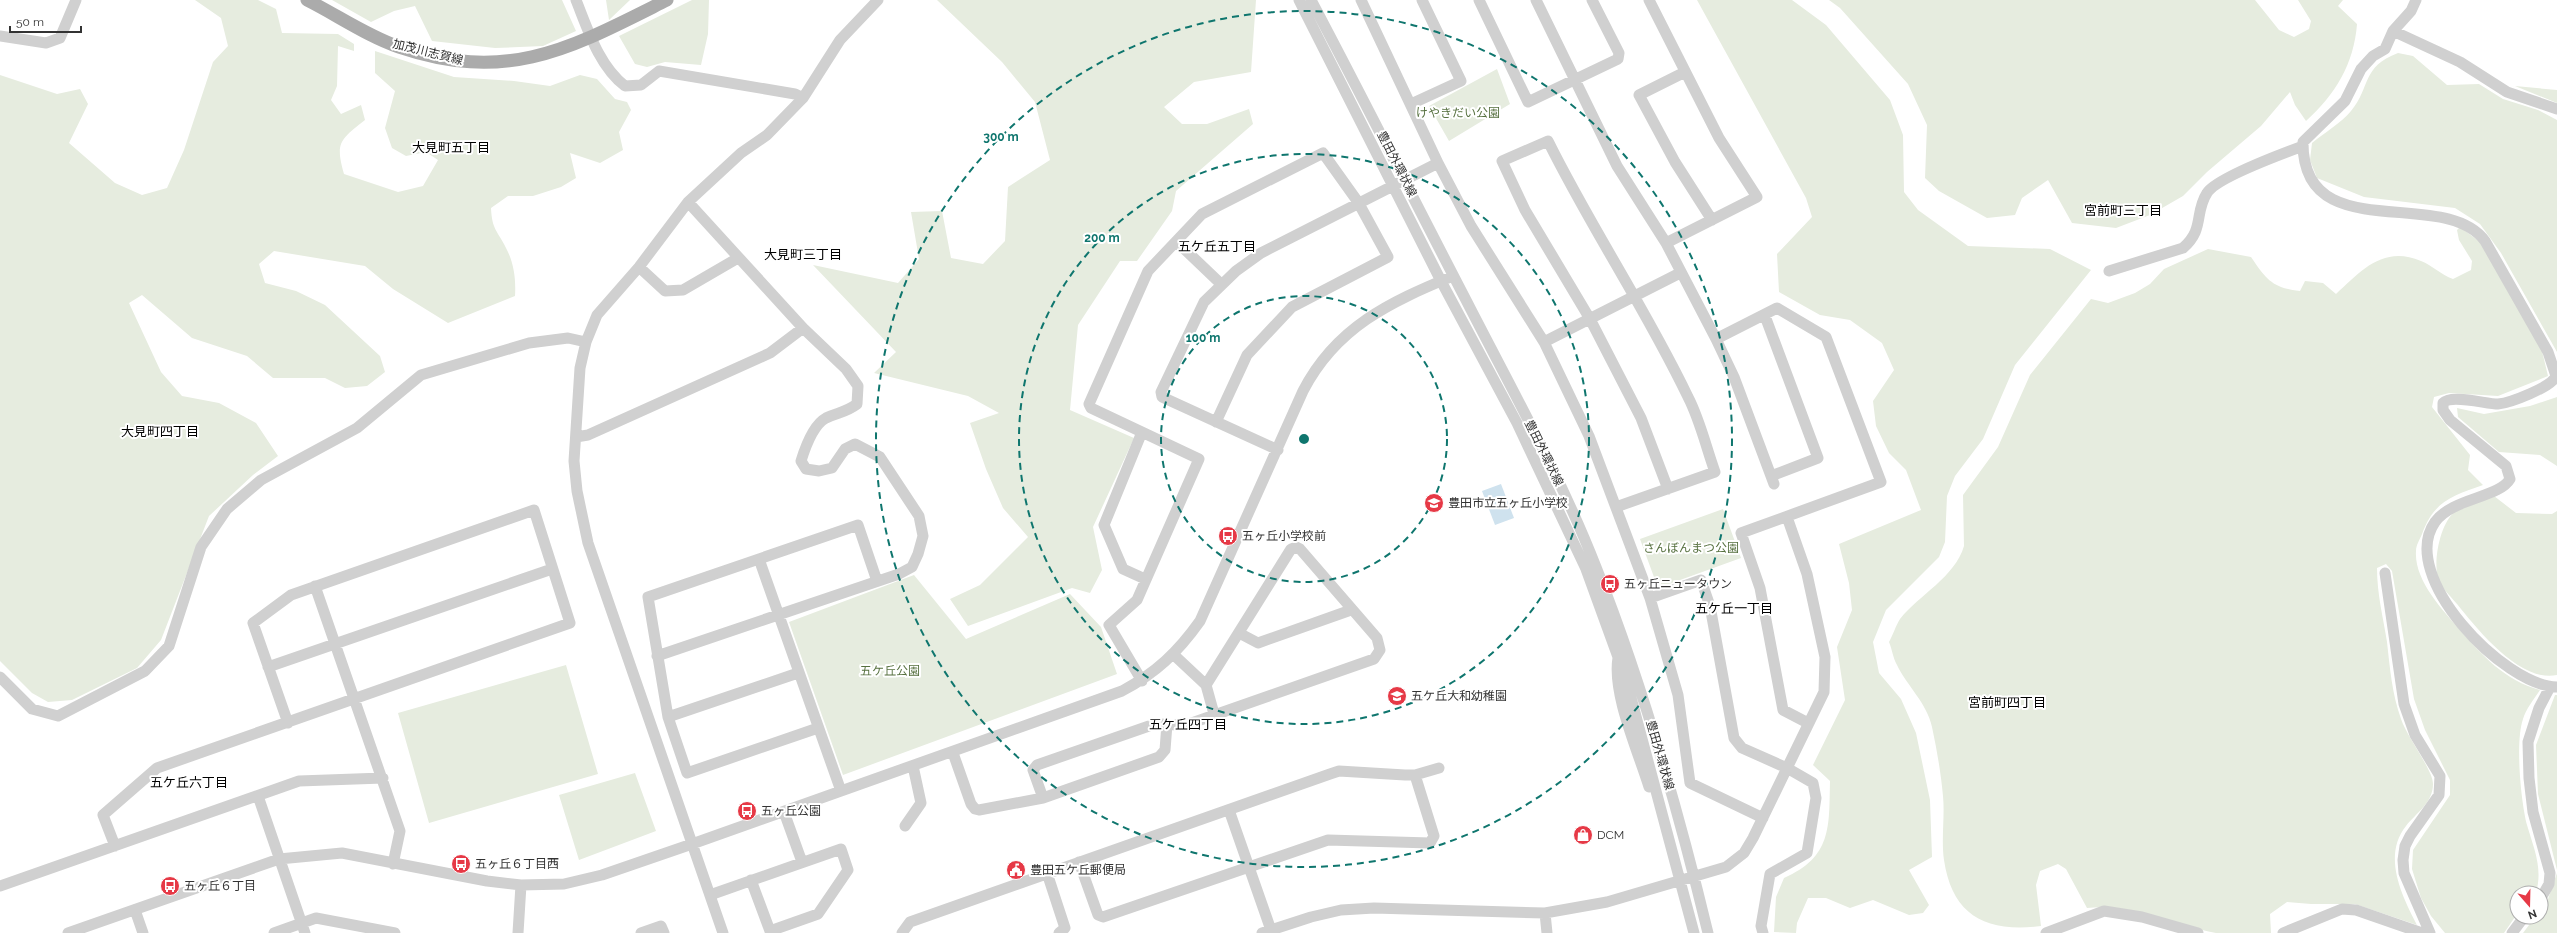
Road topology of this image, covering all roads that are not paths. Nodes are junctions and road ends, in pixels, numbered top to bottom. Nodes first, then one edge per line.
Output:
1 (76, 0) edge
2 (307, 0) edge
3 (576, 0) edge
4 (667, 0) edge
5 (878, 0) edge
6 (1299, 0) edge
7 (1311, 0) edge
8 (1361, 0) edge
9 (1422, 0) edge
10 (1479, 0) edge
11 (1536, 0) edge
12 (1592, 0) edge
13 (1649, 0) edge
14 (2416, 0) edge
15 (2393, 31) junction
16 (0, 36) edge
17 (591, 38) junction
18 (1684, 72) junction
19 (1574, 80) junction
20 (803, 98) junction
21 (1411, 104) junction
22 (2557, 109) edge
23 (2303, 146) junction
24 (1435, 165) junction
25 (1361, 201) junction
26 (688, 202) junction
27 (1712, 220) junction
28 (1177, 242) junction
29 (1666, 243) junction
30 (738, 258) junction
31 (639, 267) junction
32 (2109, 271) dead end
33 (1680, 273) junction
34 (1454, 276) junction
35 (1441, 281) junction
36 (1221, 284) junction
37 (1635, 296) junction
38 (1765, 316) junction
39 (1590, 319) junction
40 (803, 328) junction
41 (1716, 339) junction
42 (586, 342) junction
43 (1544, 342) junction
44 (1216, 422) junction
45 (1142, 432) junction
46 (576, 437) junction
47 (1278, 450) junction
48 (1668, 489) junction
49 (1616, 507) junction
50 (1787, 517) junction
51 (759, 559) junction
52 (552, 569) junction
53 (2385, 573) dead end
54 (1145, 579) junction
55 (877, 581) junction
56 (315, 586) junction
57 (1650, 598) junction
58 (1351, 610) junction
59 (778, 615) junction
60 (1239, 633) junction
61 (335, 643) junction
62 (1174, 655) junction
63 (657, 656) junction
64 (268, 667) junction
65 (798, 673) junction
66 (0, 677) edge
67 (1142, 681) junction
68 (1206, 685) junction
69 (2553, 687) edge
70 (355, 699) junction
71 (1214, 714) junction
72 (668, 717) junction
73 (288, 723) junction
74 (1808, 723) junction
75 (1167, 724) junction
76 (818, 728) junction
77 (953, 752) junction
78 (913, 766) junction
79 (1439, 768) dead end
80 (1787, 768) junction
81 (1415, 775) junction
82 (383, 778) junction
83 (841, 791) junction
84 (258, 796) junction
85 (1043, 798) junction
86 (1229, 810) junction
87 (784, 812) junction
88 (1763, 818) junction
89 (905, 826) dead end
90 (692, 844) junction
91 (115, 846) junction
92 (279, 859) junction
93 (802, 862) junction
94 (1080, 862) junction
95 (393, 864) junction
96 (1248, 867) junction
97 (1047, 873) junction
98 (1694, 878) junction
99 (751, 880) junction
100 (1681, 882) junction
101 (521, 885) junction
102 (2548, 885) edge
103 (0, 886) edge
104 (710, 895) junction
105 (135, 910) junction
106 (1545, 913) junction
107 (304, 928) edge
108 (359, 929) edge
109 (1268, 932) edge
110 (68, 933) edge
111 (143, 933) edge
112 (274, 933) edge
113 (395, 933) edge
114 (518, 933) edge
115 (641, 933) edge
116 (664, 933) edge
117 (723, 933) edge
118 (902, 933) edge
119 (1059, 933) edge
120 (1547, 933) edge
121 (1694, 933) edge
122 (1708, 933) edge
123 (1763, 933) edge
124 (2046, 933) edge
125 (2198, 933) edge
126 (2283, 933) edge
127 (2422, 933) edge
128 (2430, 933) edge

1 - 16 street
2 - 17 main road, 加茂川志賀線
3 - 17 street
4 - 17 main road, 加茂川志賀線
5 - 20 street
6 - 35 street, 豊田外環状線
7 - 34 street, 豊田外環状線
8 - 21 street
9 - 21 street
10 - 19 street
11 - 19 street
12 - 19 street
13 - 18 street
14 - 15 street
15 - 22 street
15 - 23 street
17 - 20 street
18 - 27 street
18 - 27 street
19 - 29 street
20 - 26 street
21 - 24 street
23 - 32 street
23 - 69 street
24 - 25 street
24 - 43 street
25 - 28 street
25 - 36 street
25 - 44 street
26 - 30 street
26 - 31 street
27 - 29 street
28 - 36 street
28 - 45 street
29 - 33 street
30 - 31 street
30 - 40 street
31 - 42 street
33 - 37 street
33 - 41 street
34 - 35 street
34 - 98 street, 豊田外環状線
35 - 47 street
35 - 100 street, 豊田外環状線
36 - 44 street
37 - 39 street
37 - 39 street
37 - 48 street
38 - 41 street
38 - 41 street
38 - 50 street
39 - 43 street
39 - 48 street
40 - 46 street
40 - 55 street
42 - 46 street
42 - 66 street
43 - 49 street
44 - 47 street
45 - 54 street
45 - 54 street
46 - 90 street
47 - 62 street
48 - 49 street
49 - 57 street
50 - 74 street
50 - 74 street
51 - 55 street
51 - 59 street
51 - 63 street
52 - 56 street
52 - 61 street
52 - 70 street
53 - 128 street
54 - 67 street
55 - 59 street
56 - 61 street
56 - 64 street
57 - 80 street
57 - 88 street
58 - 60 street
58 - 60 street
58 - 71 street
59 - 63 street
59 - 65 street
60 - 68 street
61 - 64 street
61 - 70 street
62 - 67 street
62 - 68 street
63 - 72 street
64 - 73 street
65 - 72 street
65 - 76 street
67 - 77 street
68 - 71 street
69 - 102 street
70 - 73 street
70 - 82 street
71 - 75 street
72 - 76 street
73 - 91 street
74 - 80 street
75 - 85 street
75 - 85 street
76 - 83 street
77 - 78 street
77 - 85 street
78 - 83 street
78 - 89 street
79 - 81 street
80 - 88 street
80 - 123 street
81 - 86 street
81 - 96 street
82 - 84 street
82 - 95 street
83 - 87 street
84 - 91 street
84 - 92 street
86 - 94 street
86 - 96 street
87 - 90 street
87 - 93 street
88 - 98 street
90 - 101 street
90 - 104 street
91 - 103 street
92 - 95 street
92 - 105 street
92 - 107 street
93 - 99 street
93 - 99 street
94 - 96 street
94 - 97 street
95 - 101 street
96 - 109 street
97 - 118 street
97 - 119 street
98 - 100 street
98 - 122 street, 豊田外環状線
99 - 104 street
100 - 106 street
100 - 121 street, 豊田外環状線
101 - 114 street
104 - 117 street
105 - 110 street
105 - 111 street
106 - 109 street
106 - 120 street
107 - 108 street
107 - 112 street
108 - 113 street
115 - 116 street
124 - 125 street
126 - 127 street

